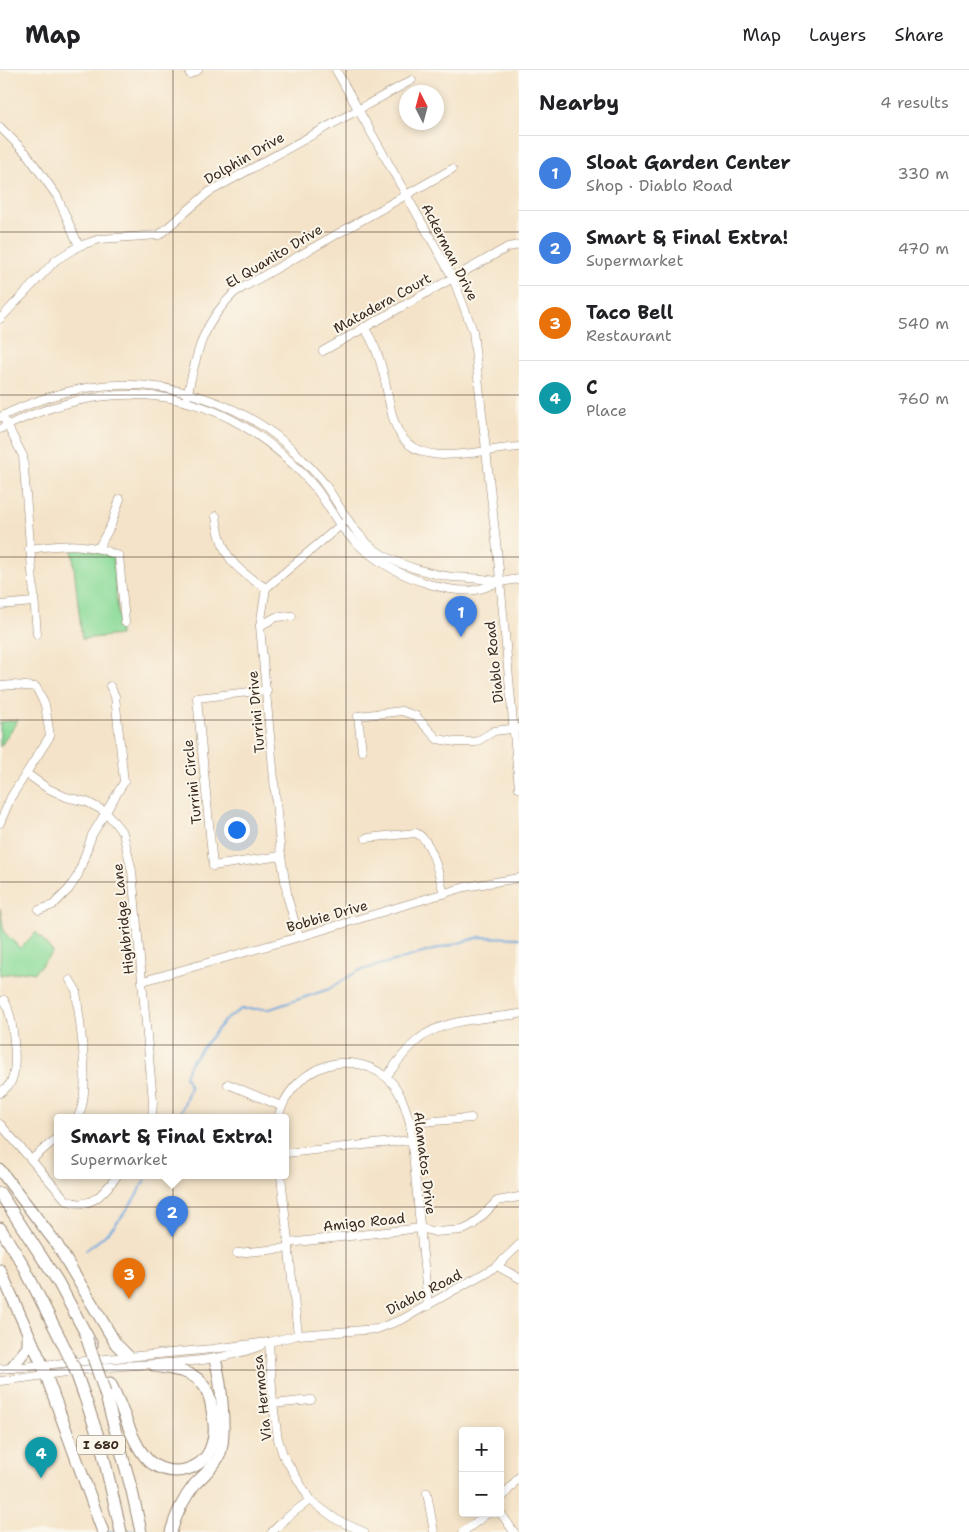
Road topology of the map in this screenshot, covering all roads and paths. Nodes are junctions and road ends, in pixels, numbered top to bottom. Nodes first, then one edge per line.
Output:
1 (336, 70) edge
2 (412, 80) dead end
3 (358, 108) junction
4 (0, 127) edge
5 (452, 169) dead end
6 (406, 194) junction
7 (519, 245) edge
8 (80, 246) junction
9 (453, 278) junction
10 (0, 319) edge
11 (364, 327) junction
12 (323, 351) dead end
13 (187, 397) junction
14 (1, 415) edge
15 (4, 427) edge
16 (519, 447) edge
17 (486, 450) junction
18 (120, 499) dead end
19 (216, 516) dead end
20 (347, 520) junction
21 (340, 525) junction
22 (99, 547) junction
23 (29, 549) junction
24 (519, 580) edge
25 (500, 582) junction
26 (266, 588) junction
27 (33, 602) junction
28 (0, 605) edge
29 (292, 616) dead end
30 (125, 622) dead end
31 (260, 626) junction
32 (37, 634) dead end
33 (0, 686) edge
34 (110, 686) dead end
35 (267, 690) junction
36 (516, 728) edge
37 (362, 751) dead end
38 (27, 774) junction
39 (519, 788) edge
40 (106, 812) junction
41 (0, 823) edge
42 (366, 838) dead end
43 (281, 856) junction
44 (519, 878) edge
45 (444, 894) junction
46 (39, 910) dead end
47 (299, 937) junction
48 (70, 980) dead end
49 (143, 981) junction
50 (4, 1000) dead end
51 (519, 1014) edge
52 (386, 1077) junction
53 (228, 1084) dead end
54 (0, 1093) edge
55 (281, 1106) junction
56 (79, 1114) edge
57 (152, 1114) edge
58 (279, 1114) edge
59 (471, 1118) dead end
60 (410, 1123) junction
61 (0, 1124) edge
62 (54, 1140) edge
63 (412, 1140) junction
64 (289, 1153) edge
65 (32, 1159) junction
66 (0, 1170) edge
67 (114, 1179) edge
68 (281, 1179) edge
69 (0, 1193) edge
70 (519, 1197) edge
71 (0, 1228) edge
72 (421, 1228) junction
73 (289, 1245) junction
74 (519, 1245) edge
75 (237, 1253) dead end
76 (497, 1266) junction
77 (0, 1270) edge
78 (519, 1278) edge
79 (428, 1306) junction
80 (298, 1335) junction
81 (28, 1336) junction
82 (268, 1342) junction
83 (213, 1354) junction
84 (128, 1356) junction
85 (154, 1366) junction
86 (12, 1367) junction
87 (0, 1369) edge
88 (44, 1370) junction
89 (0, 1381) edge
90 (108, 1388) junction
91 (311, 1400) dead end
92 (273, 1404) junction
93 (519, 1477) edge
94 (427, 1493) dead end
95 (504, 1495) edge
96 (310, 1500) junction
97 (483, 1517) edge
98 (504, 1517) edge
99 (103, 1532) edge
100 (121, 1532) edge
101 (141, 1532) edge
102 (171, 1532) edge
103 (272, 1532) edge
104 (364, 1532) edge
105 (434, 1532) edge
106 (463, 1532) edge
107 (514, 1532) edge

1 - 3 street, Ackerman Drive
2 - 3 street, Dolphin Drive
3 - 6 street, Ackerman Drive
3 - 8 street, Dolphin Drive
4 - 8 street
5 - 6 street, El Quanito Drive
6 - 9 street, Ackerman Drive
6 - 13 street, El Quanito Drive
7 - 9 street, Matadera Court
8 - 10 street, Dolphin Drive
9 - 11 street, Matadera Court
9 - 17 street, Ackerman Drive
11 - 12 street, Matadera Court
11 - 17 street
13 - 14 street
13 - 15 street
13 - 20 street
13 - 21 street
14 - 15 street
15 - 23 street
16 - 17 street
17 - 25 street, Ackerman Drive
18 - 22 street
19 - 26 street
20 - 21 street
20 - 25 street
21 - 25 street
21 - 26 street
22 - 23 street
22 - 30 street
23 - 27 street
24 - 25 street
25 - 36 street, Diablo Road
26 - 31 street, Turrini Drive
27 - 28 street
27 - 32 street
29 - 31 street
31 - 35 street, Turrini Drive
33 - 38 street
34 - 40 street
35 - 43 street, Turrini Drive
35 - 43 street, Turrini Circle
36 - 37 street
36 - 39 street, Diablo Road
38 - 40 street, Highbridge Lane
38 - 41 street
40 - 46 street
40 - 49 street, Highbridge Lane
42 - 45 street
43 - 47 street, Turrini Drive
44 - 45 street, Bobbie Drive
45 - 47 street, Bobbie Drive
47 - 49 street, Bobbie Drive
48 - 56 street
49 - 57 street, Highbridge Lane
50 - 54 street
51 - 52 street
52 - 55 street, Alamatos Drive
52 - 60 street, Alamatos Drive
53 - 55 street
55 - 58 street, Alamatos Drive
59 - 60 street
60 - 63 street, Alamatos Drive
61 - 65 street
62 - 65 street
63 - 64 street
63 - 72 street, Alamatos Drive
65 - 67 street
66 - 84 highway
68 - 73 street
69 - 90 highway, I 680, bridge
70 - 72 street, Amigo Road
71 - 100 highway, I 680, bridge
72 - 73 street, Amigo Road
72 - 79 street, Alamatos Drive
73 - 75 street, Amigo Road
73 - 80 street
74 - 76 street, Diablo Road
76 - 78 street
76 - 79 street, Diablo Road
77 - 81 highway
79 - 80 street, Diablo Road
80 - 82 street, Diablo Road
81 - 86 highway
81 - 88 highway
82 - 83 street, Diablo Road
82 - 92 street, Via Hermosa
83 - 84 street, Diablo Road
83 - 85 street, Diablo Road
83 - 102 highway
84 - 88 street, Diablo Road
85 - 88 street, Diablo Road
85 - 90 highway
86 - 87 street, Diablo Road
86 - 88 street, Diablo Road
88 - 89 street, Diablo Road
88 - 99 highway
90 - 101 highway, I 680
91 - 92 street
92 - 96 street, Via Hermosa
93 - 95 street
94 - 105 street
96 - 103 street
96 - 104 street, Via Hermosa
97 - 106 street
98 - 107 street

